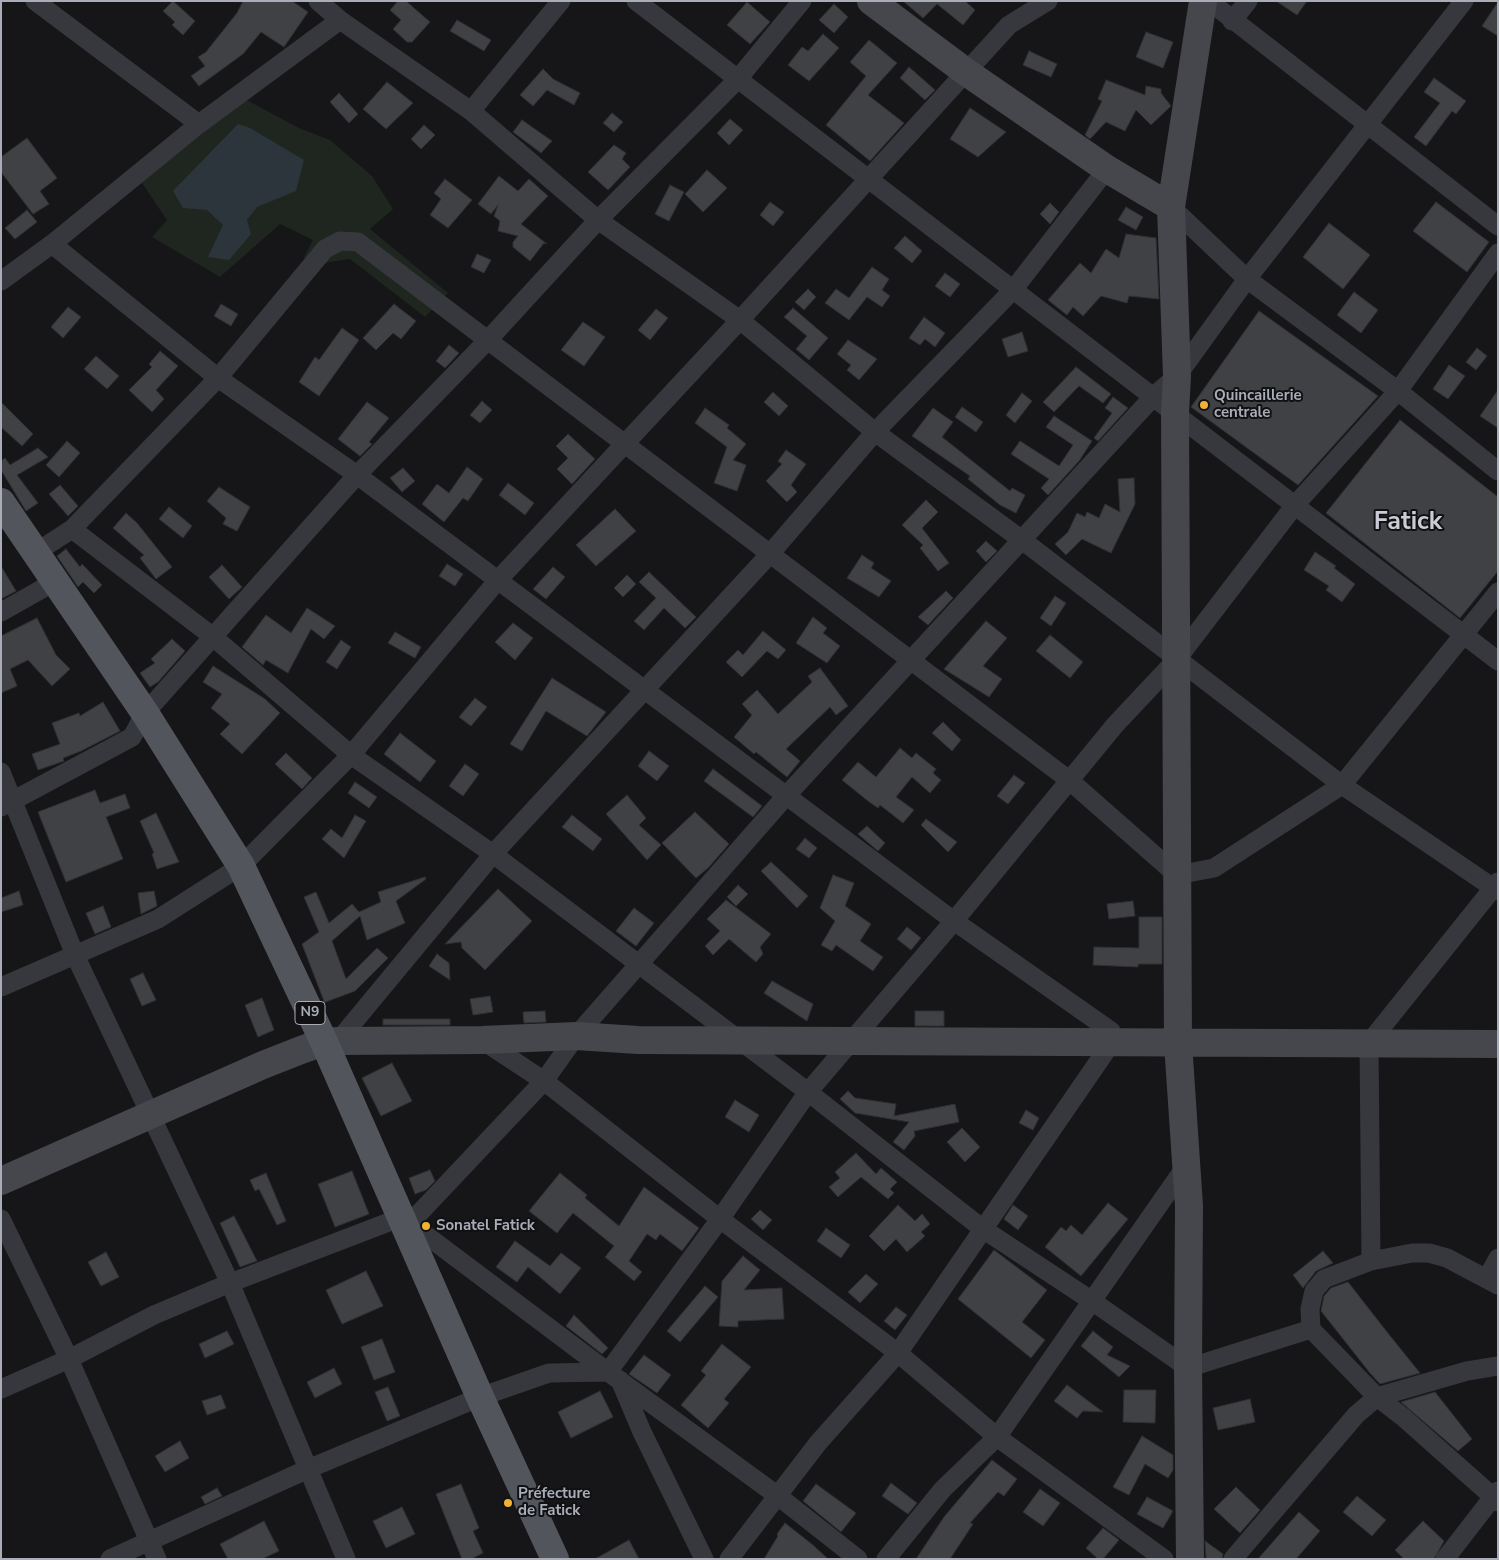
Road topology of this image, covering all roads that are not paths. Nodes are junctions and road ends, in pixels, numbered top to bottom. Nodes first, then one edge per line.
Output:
1 (35, 1) edge
2 (318, 1) edge
3 (561, 1) edge
4 (636, 1) edge
5 (802, 1) edge
6 (872, 1) edge
7 (1048, 1) edge
8 (1203, 1) edge
9 (1209, 1) edge
10 (1248, 1) edge
11 (1464, 1) edge
12 (340, 20) junction
13 (1232, 21) junction
14 (966, 72) junction
15 (737, 80) junction
16 (471, 111) junction
17 (199, 124) junction
18 (1368, 126) junction
19 (1107, 169) junction
20 (868, 178) junction
21 (1171, 207) junction
22 (598, 220) junction
23 (1498, 226) edge
24 (52, 244) junction
25 (1498, 253) edge
26 (1247, 279) junction
27 (1, 282) edge
28 (1013, 290) junction
29 (740, 320) junction
30 (487, 341) junction
31 (1177, 376) junction
32 (218, 378) junction
33 (1398, 391) junction
34 (1154, 396) junction
35 (1175, 413) junction
36 (875, 432) junction
37 (623, 444) junction
38 (1498, 471) edge
39 (357, 475) junction
40 (1, 502) edge
41 (1295, 505) junction
42 (72, 529) junction
43 (1022, 540) junction
44 (35, 553) junction
45 (769, 554) junction
46 (498, 580) junction
47 (56, 581) junction
48 (1498, 592) edge
49 (1, 612) edge
50 (1462, 635) junction
51 (212, 636) junction
52 (1177, 659) junction
53 (910, 661) junction
54 (1498, 661) edge
55 (644, 689) junction
56 (145, 713) junction
57 (351, 756) junction
58 (1, 772) edge
59 (1069, 780) junction
60 (1342, 785) junction
61 (786, 796) junction
62 (8, 804) edge
63 (493, 854) junction
64 (241, 866) junction
65 (1177, 875) junction
66 (1496, 887) edge
67 (954, 920) junction
68 (75, 956) junction
69 (639, 964) junction
70 (1, 988) edge
71 (576, 1036) junction
72 (482, 1040) junction
73 (740, 1040) junction
74 (331, 1041) junction
75 (852, 1041) junction
76 (1112, 1042) junction
77 (1178, 1043) junction
78 (1369, 1043) junction
79 (1498, 1044) edge
80 (544, 1081) junction
81 (808, 1092) junction
82 (151, 1114) junction
83 (1186, 1166) junction
84 (1, 1181) edge
85 (1, 1219) edge
86 (720, 1219) junction
87 (406, 1220) junction
88 (983, 1229) junction
89 (1498, 1258) edge
90 (1371, 1261) junction
91 (1492, 1282) edge
92 (230, 1283) junction
93 (1092, 1301) junction
94 (1311, 1329) junction
95 (898, 1353) junction
96 (69, 1359) junction
97 (1498, 1366) edge
98 (1188, 1368) junction
99 (613, 1376) junction
100 (1, 1389) edge
101 (1377, 1396) junction
102 (480, 1397) junction
103 (997, 1437) junction
104 (308, 1469) junction
105 (778, 1496) junction
106 (1496, 1497) edge
107 (150, 1541) junction
108 (110, 1559) edge
109 (157, 1559) edge
110 (346, 1559) edge
111 (555, 1559) edge
112 (704, 1559) edge
113 (729, 1559) edge
114 (858, 1559) edge
115 (886, 1559) edge
116 (1164, 1559) edge
117 (1190, 1559) edge
118 (1233, 1559) edge
119 (1444, 1559) edge

1 - 17 street
2 - 12 street
3 - 16 street
4 - 15 street
5 - 15 street
6 - 14 street
7 - 14 street
8 - 21 street
9 - 13 street
10 - 13 street
11 - 18 street
12 - 16 street
12 - 17 street
13 - 18 street
14 - 19 street
14 - 20 street
15 - 20 street
15 - 22 street
16 - 22 street
17 - 24 street
18 - 23 street
18 - 26 street
19 - 21 street
19 - 28 street
20 - 28 street
20 - 29 street
21 - 26 street
21 - 31 street
22 - 29 street
22 - 30 street
24 - 27 street
24 - 32 street
25 - 33 street
26 - 31 street
26 - 33 street
28 - 34 street
28 - 36 street
29 - 36 street
29 - 37 street
30 - 32 street
30 - 37 street
30 - 39 street
31 - 34 street
31 - 35 street
32 - 39 street
32 - 42 street
33 - 38 street
33 - 41 street
34 - 35 street
34 - 43 street
35 - 41 street
35 - 52 street
36 - 43 street
36 - 45 street
37 - 45 street
37 - 46 street
39 - 46 street
39 - 51 street
40 - 44 main road, N9
41 - 50 street
41 - 52 street
42 - 44 street
42 - 51 street
43 - 52 street
43 - 53 street
44 - 47 main road, N9
45 - 53 street
45 - 55 street
46 - 55 street
46 - 57 street
47 - 49 street
47 - 56 main road, N9
48 - 50 street
50 - 54 street
50 - 60 street
51 - 56 street
51 - 57 street
52 - 59 street
52 - 60 street
52 - 65 street
53 - 59 street
53 - 61 street
55 - 61 street
55 - 63 street
56 - 62 street
56 - 64 main road, N9
57 - 63 street
57 - 64 street
58 - 62 street
59 - 65 street
59 - 67 street
60 - 65 street
60 - 66 street
61 - 67 street
61 - 69 street
62 - 68 street
63 - 69 street
63 - 74 street
64 - 68 street
64 - 74 main road, N9
65 - 77 street
66 - 78 street
67 - 75 street
67 - 76 street
68 - 70 street
68 - 82 street
69 - 71 street
69 - 73 street
71 - 72 street
71 - 73 street
71 - 80 street
72 - 74 street
72 - 80 street
73 - 75 street
73 - 81 street
74 - 82 street
74 - 87 main road, N9
75 - 76 street
75 - 81 street
76 - 77 street
76 - 88 street
77 - 78 street
77 - 83 street
78 - 79 street
78 - 90 street
80 - 86 street
80 - 87 street
81 - 86 street
81 - 88 street
82 - 84 street
82 - 92 street
83 - 93 street
83 - 98 street
85 - 96 street
86 - 95 street
86 - 99 street
87 - 92 street
87 - 99 street
87 - 102 main road, N9
88 - 93 street
88 - 95 street
89 - 91 street
90 - 91 street
90 - 94 street
92 - 96 street
92 - 104 street
93 - 98 street
93 - 103 street
94 - 98 street
94 - 101 street
95 - 103 street
95 - 105 street
96 - 100 street
96 - 107 street
97 - 101 street
98 - 117 street
99 - 102 street
99 - 105 street
99 - 112 street
101 - 106 street
101 - 118 street
102 - 104 street
102 - 111 main road, N9
103 - 115 street
103 - 116 street
104 - 107 street
104 - 110 street
105 - 113 street
105 - 114 street
106 - 119 street
107 - 108 street
107 - 109 street

